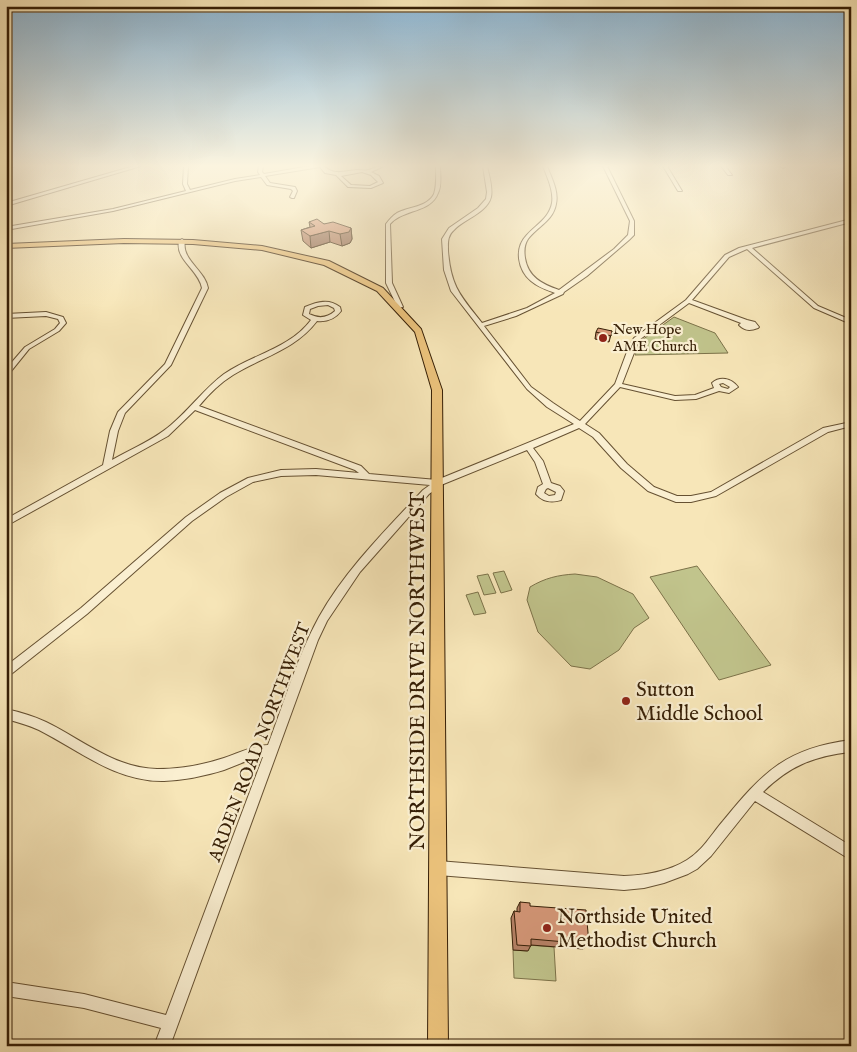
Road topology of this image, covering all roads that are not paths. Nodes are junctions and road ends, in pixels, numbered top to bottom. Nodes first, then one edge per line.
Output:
1 (84, 215) edge
2 (396, 215) edge
3 (471, 215) edge
4 (549, 215) edge
5 (629, 215) edge
6 (851, 220) edge
7 (6, 229) edge
8 (182, 242) junction
9 (6, 247) edge
10 (748, 247) junction
11 (390, 285) junction
12 (381, 292) junction
13 (561, 293) junction
14 (688, 300) junction
15 (400, 307) junction
16 (6, 316) edge
17 (315, 319) junction
18 (745, 322) dead end
19 (851, 322) edge
20 (480, 325) junction
21 (6, 374) edge
22 (618, 385) junction
23 (718, 389) dead end
24 (195, 407) junction
25 (581, 424) junction
26 (849, 426) edge
27 (528, 448) junction
28 (106, 468) junction
29 (366, 476) junction
30 (438, 483) junction
31 (548, 485) dead end
32 (6, 523) edge
33 (6, 672) edge
34 (6, 714) edge
35 (851, 746) edge
36 (271, 751) junction
37 (753, 793) junction
38 (851, 854) edge
39 (438, 868) junction
40 (6, 989) edge
41 (170, 1024) junction
42 (162, 1046) edge
43 (438, 1046) edge

1 - 7 street
2 - 11 street, NORTHSIDE DRIVE NORTHWEST
3 - 20 street
4 - 13 street
5 - 13 street
6 - 10 street, ARDEN ROAD NORTHWEST
8 - 9 main road, NORTHSIDE DRIVE NORTHWEST
8 - 12 main road, NORTHSIDE DRIVE NORTHWEST
8 - 28 street
10 - 14 street, ARDEN ROAD NORTHWEST
10 - 19 street
11 - 12 street
11 - 15 street, NORTHSIDE DRIVE NORTHWEST
12 - 15 main road, NORTHSIDE DRIVE NORTHWEST
13 - 20 street
14 - 18 street
14 - 22 street, ARDEN ROAD NORTHWEST
15 - 30 main road, NORTHSIDE DRIVE NORTHWEST
16 - 21 street
17 - 17 street
17 - 24 street
20 - 25 street
22 - 23 street
22 - 25 street, ARDEN ROAD NORTHWEST
24 - 28 street
24 - 29 street
25 - 26 street
25 - 27 street, ARDEN ROAD NORTHWEST
27 - 30 street, ARDEN ROAD NORTHWEST
27 - 31 street
28 - 32 street
29 - 30 street
29 - 33 street
30 - 36 street, ARDEN ROAD NORTHWEST
30 - 39 main road, NORTHSIDE DRIVE NORTHWEST
34 - 36 street
35 - 37 street
36 - 41 street, ARDEN ROAD NORTHWEST
37 - 38 street
37 - 39 street
39 - 43 main road, NORTHSIDE DRIVE NORTHWEST
40 - 41 street
41 - 42 street, ARDEN ROAD NORTHWEST

